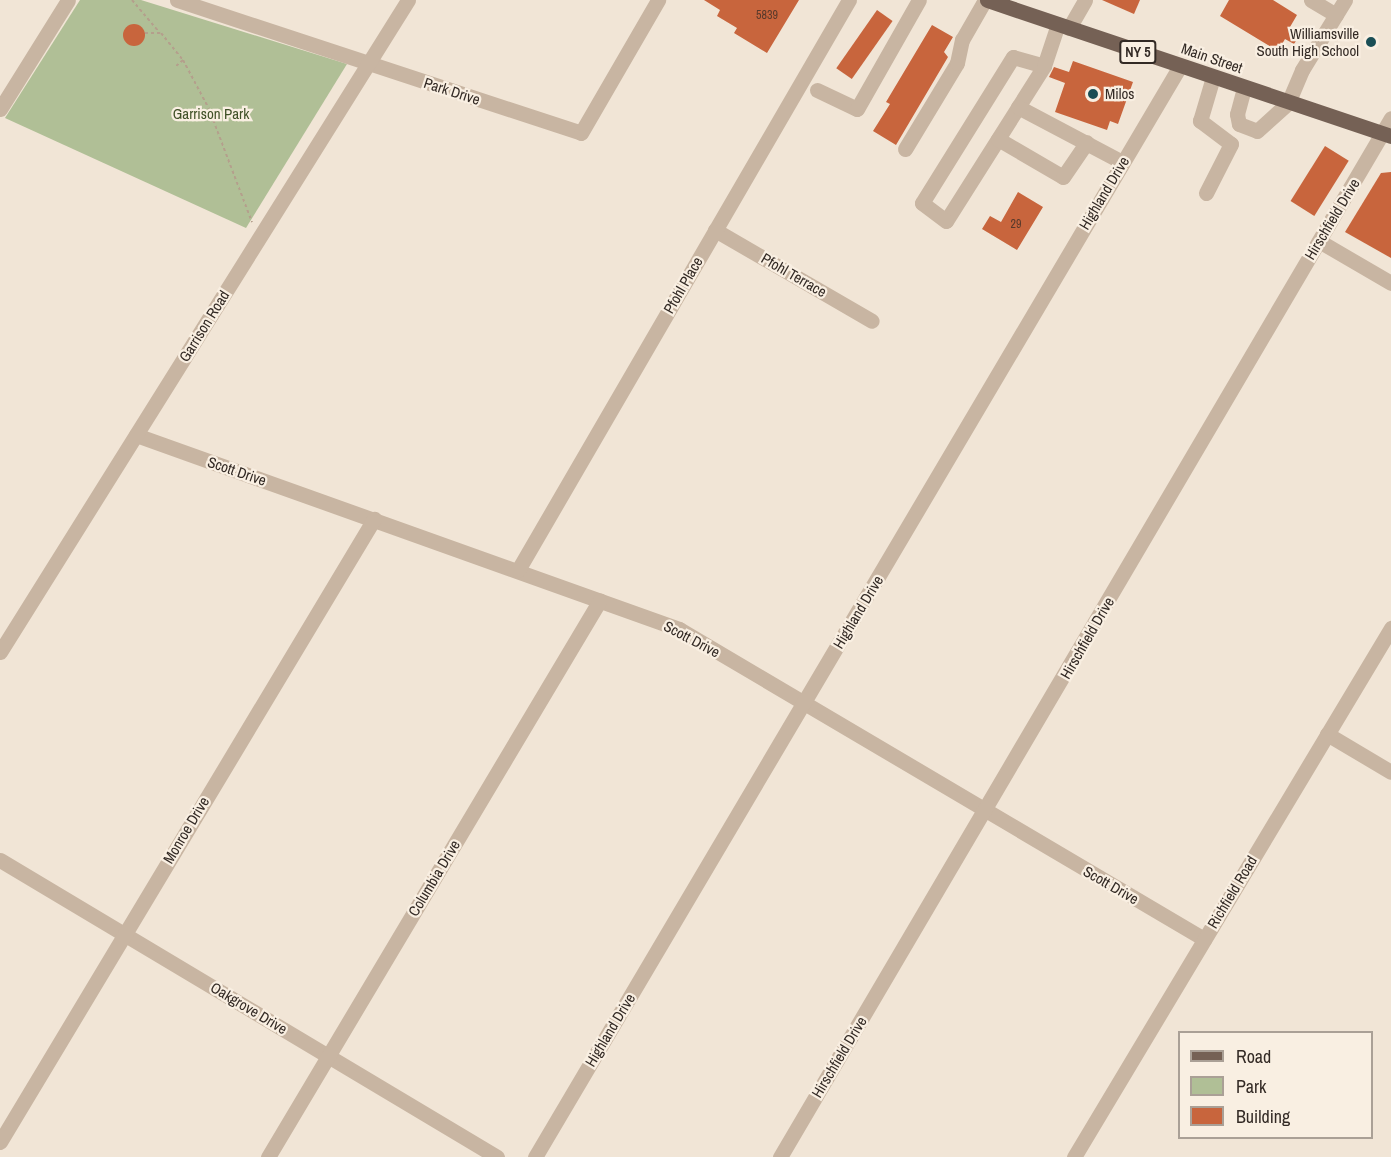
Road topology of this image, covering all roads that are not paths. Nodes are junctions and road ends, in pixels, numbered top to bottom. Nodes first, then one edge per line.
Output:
1 (68, 0) edge
2 (177, 0) edge
3 (408, 0) edge
4 (658, 0) edge
5 (849, 0) edge
6 (919, 0) edge
7 (986, 0) edge
8 (1085, 0) edge
9 (1311, 0) edge
10 (1345, 0) edge
11 (1008, 3) edge
12 (1336, 15) junction
13 (1064, 26) junction
14 (369, 63) junction
15 (1044, 66) junction
16 (1180, 66) junction
17 (1213, 77) junction
18 (1244, 88) junction
19 (817, 90) dead end
20 (1288, 103) junction
21 (1018, 107) junction
22 (0, 109) edge
23 (1391, 118) edge
24 (1239, 124) junction
25 (1387, 135) edge
26 (999, 139) junction
27 (1087, 142) junction
28 (1231, 144) junction
29 (905, 149) dead end
30 (1122, 162) junction
31 (1206, 194) dead end
32 (715, 230) junction
33 (1319, 241) junction
34 (1391, 283) edge
35 (872, 321) dead end
36 (136, 435) junction
37 (374, 519) junction
38 (518, 570) junction
39 (600, 600) junction
40 (1391, 628) edge
41 (0, 652) edge
42 (803, 703) junction
43 (1327, 734) junction
44 (1391, 772) edge
45 (985, 811) junction
46 (0, 860) edge
47 (124, 933) junction
48 (1204, 939) junction
49 (328, 1055) junction
50 (0, 1143) edge
51 (268, 1157) edge
52 (496, 1157) edge
53 (535, 1157) edge
54 (780, 1157) edge
55 (1074, 1157) edge

1 - 22 street
2 - 14 street, Park Drive
3 - 14 street, Garrison Road
4 - 14 street, Park Drive
5 - 32 street, Pfohl Place
6 - 19 street
7 - 11 main road, Main Street / NY 5
7 - 29 street
8 - 13 street
9 - 12 street
10 - 12 street
11 - 13 main road, Main Street / NY 5
12 - 20 street
13 - 15 street
13 - 16 main road, Main Street / NY 5
14 - 36 street, Garrison Road
15 - 21 street
15 - 26 street
16 - 17 main road, Main Street / NY 5
16 - 30 street, Highland Drive
17 - 18 main road, Main Street / NY 5
17 - 28 street
18 - 20 main road, Main Street / NY 5
18 - 24 street
20 - 24 street
20 - 25 main road, Main Street / NY 5
21 - 26 street
21 - 27 street
23 - 25 street, Hirschfield Drive
24 - 28 street
25 - 33 street, Hirschfield Drive
26 - 27 street
27 - 30 street
28 - 31 street
30 - 42 street, Highland Drive
32 - 35 street, Pfohl Terrace
32 - 38 street, Pfohl Place
33 - 34 street
33 - 45 street, Hirschfield Drive
36 - 37 street, Scott Drive
36 - 41 street, Garrison Road
37 - 38 street, Scott Drive
37 - 47 street, Monroe Drive
38 - 39 street, Scott Drive
39 - 42 street, Scott Drive
39 - 49 street, Columbia Drive
40 - 43 street, Richfield Road
42 - 45 street, Scott Drive
42 - 53 street, Highland Drive
43 - 44 street
43 - 48 street, Richfield Road
45 - 48 street, Scott Drive
45 - 54 street, Hirschfield Drive
46 - 47 street, Oakgrove Drive
47 - 49 street, Oakgrove Drive
47 - 50 street, Monroe Drive
48 - 55 street, Richfield Road
49 - 51 street, Columbia Drive
49 - 52 street, Oakgrove Drive

